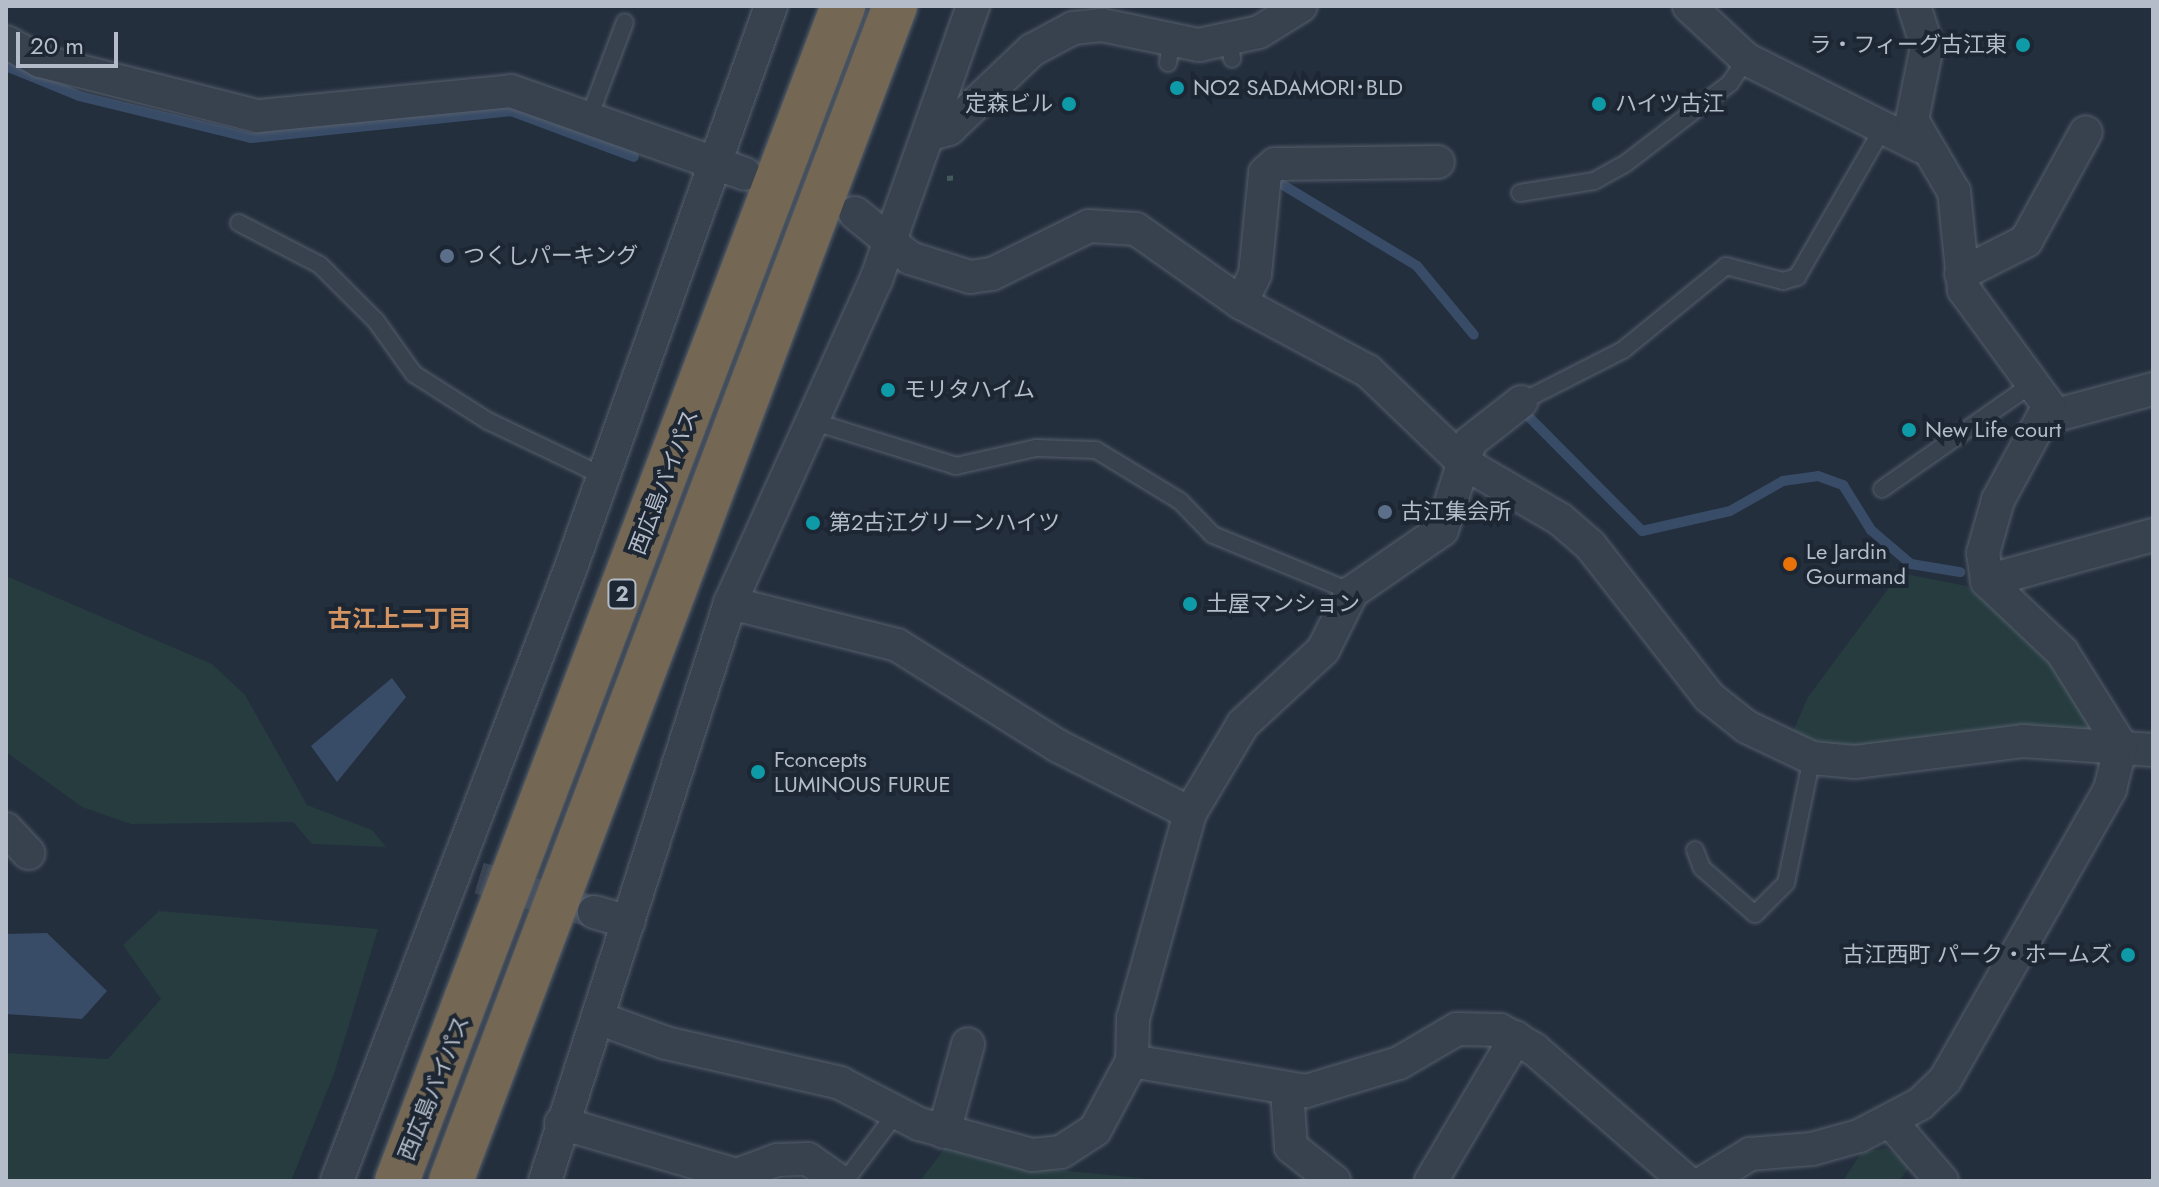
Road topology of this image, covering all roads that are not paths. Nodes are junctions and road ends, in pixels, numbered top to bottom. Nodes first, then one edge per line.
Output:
1 (771, 6) edge
2 (843, 6) edge
3 (895, 6) edge
4 (973, 6) edge
5 (1301, 6) edge
6 (1689, 6) edge
7 (1914, 6) edge
8 (625, 22) dead end
9 (6, 42) edge
10 (1746, 59) junction
11 (590, 115) junction
12 (1883, 128) junction
13 (2086, 132) dead end
14 (931, 134) junction
15 (1922, 147) junction
16 (712, 161) junction
17 (1438, 162) dead end
18 (745, 174) dead end
19 (1520, 193) dead end
20 (855, 213) dead end
21 (239, 223) dead end
22 (890, 244) junction
23 (1961, 274) junction
24 (1241, 303) junction
25 (2037, 381) junction
26 (2153, 389) edge
27 (1521, 402) joint
28 (2049, 417) junction
29 (815, 422) junction
30 (1464, 463) junction
31 (603, 476) junction
32 (1882, 489) dead end
33 (2153, 535) edge
34 (1987, 581) junction
35 (1352, 592) junction
36 (730, 603) junction
37 (2121, 746) junction
38 (2153, 750) edge
39 (1812, 758) junction
40 (1190, 813) junction
41 (6, 829) edge
42 (1695, 850) dead end
43 (28, 853) dead end
44 (594, 912) tunnel mouth
45 (629, 922) junction
46 (598, 1018) junction
47 (1516, 1037) junction
48 (968, 1044) dead end
49 (1132, 1061) junction
50 (1287, 1090) junction
51 (897, 1112) junction
52 (1891, 1122) junction
53 (561, 1123) junction
54 (944, 1132) junction
55 (736, 1178) edge
56 (337, 1181) edge
57 (397, 1181) edge
58 (451, 1181) edge
59 (545, 1181) edge
60 (842, 1181) edge
61 (1334, 1181) edge
62 (1431, 1181) edge
63 (1686, 1181) edge
64 (1706, 1181) edge
65 (1942, 1181) edge

1 - 16 street
2 - 57 highway, 西広島バイパス / 2
3 - 58 highway, 2
4 - 14 street
5 - 14 street
6 - 10 street
7 - 15 street
8 - 11 lane
9 - 11 street
10 - 12 street
10 - 19 lane
11 - 16 street
12 - 15 street
12 - 27 lane
13 - 23 street
14 - 22 street
15 - 23 street
16 - 18 street
16 - 31 street
17 - 24 street
20 - 22 street
21 - 31 lane
22 - 24 street
22 - 29 street
23 - 25 street
24 - 30 street
25 - 28 street
25 - 32 lane
26 - 28 street
27 - 30 street
28 - 34 street
29 - 35 lane
29 - 36 street
30 - 35 street
30 - 39 street
31 - 56 street
33 - 34 street
34 - 37 street
35 - 40 street
36 - 40 street
36 - 45 street
37 - 38 street
37 - 39 street
37 - 52 street
39 - 42 lane
40 - 49 street
41 - 43 street
44 - 45 street
45 - 46 street
46 - 51 street
46 - 53 street
47 - 50 street
47 - 62 street
47 - 63 street
48 - 54 street
49 - 50 street
49 - 54 street
50 - 61 street
51 - 54 street
51 - 60 lane
52 - 64 street
52 - 65 street
53 - 55 street
53 - 59 street
55 - 60 street

